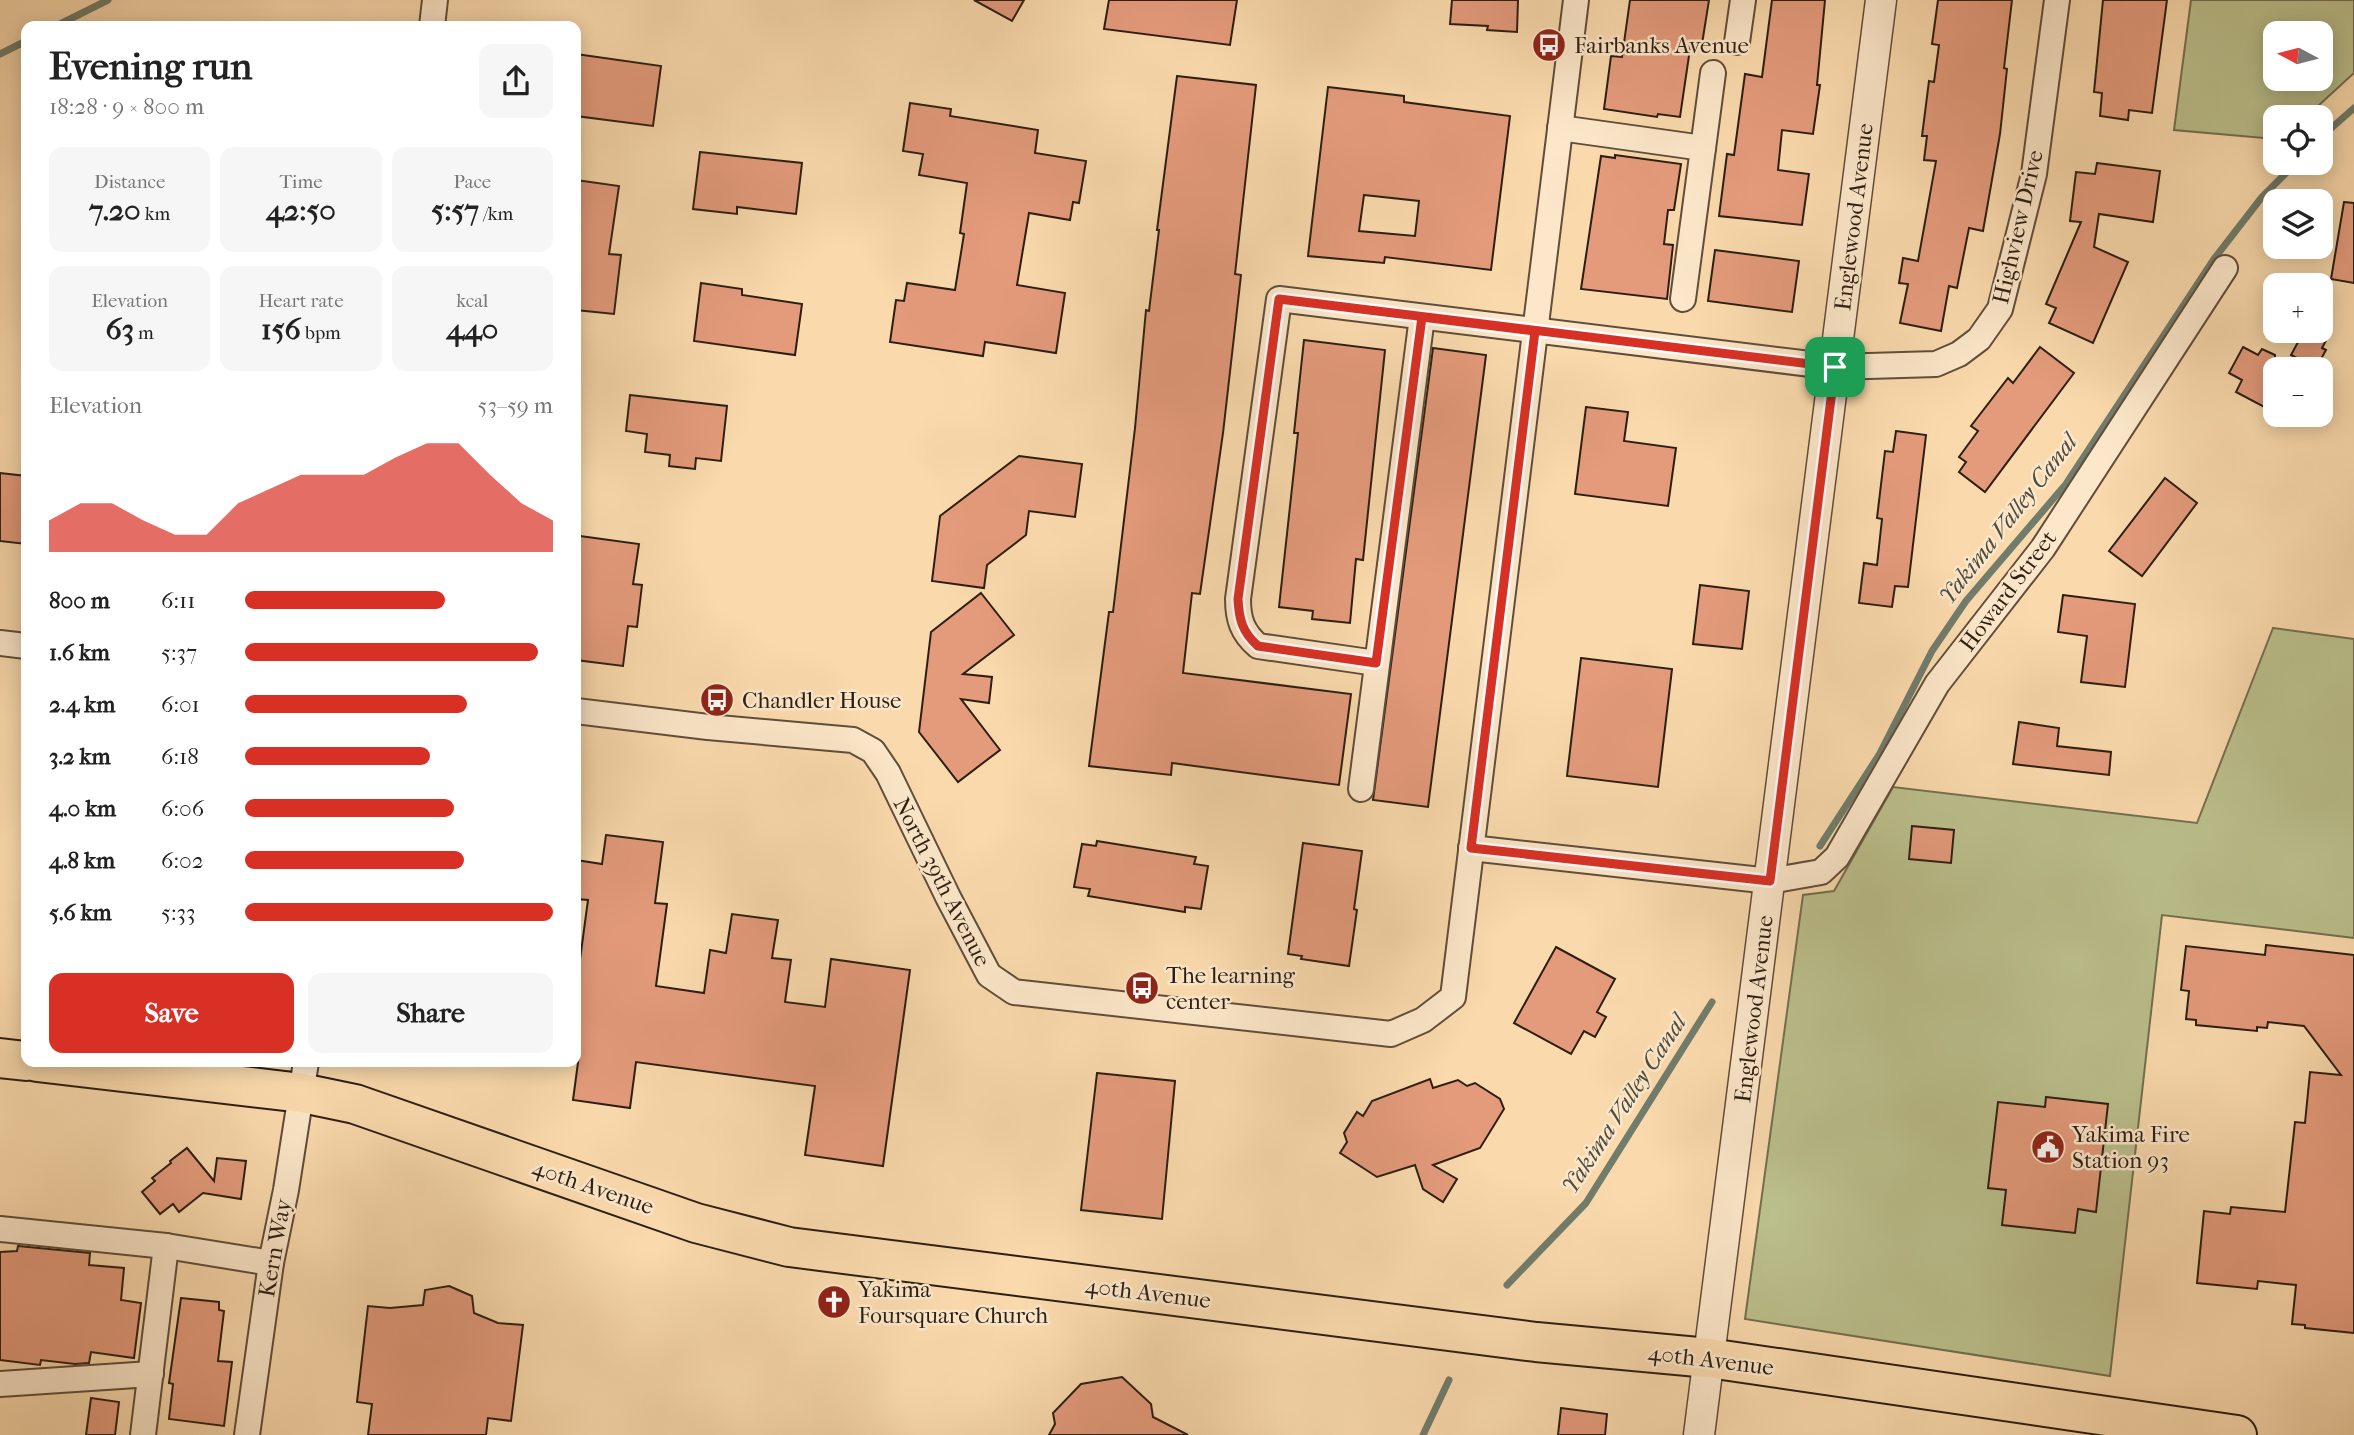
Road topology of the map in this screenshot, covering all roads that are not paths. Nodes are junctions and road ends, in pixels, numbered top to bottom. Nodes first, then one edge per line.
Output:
1 (435, 0) edge
2 (1576, 0) edge
3 (1742, 0) edge
4 (1881, 0) edge
5 (2057, 0) edge
6 (433, 21) edge
7 (1737, 43) dead end
8 (1713, 73) dead end
9 (1560, 128) junction
10 (1703, 148) junction
11 (2225, 268) dead end
12 (1683, 299) dead end
13 (1422, 317) junction
14 (1535, 331) junction
15 (1835, 367) junction
16 (0, 643) edge
17 (21, 645) edge
18 (1376, 663) junction
19 (581, 712) edge
20 (1361, 789) dead end
21 (1471, 848) junction
22 (1770, 881) junction
23 (0, 1058) edge
24 (21, 1060) edge
25 (120, 1067) edge
26 (304, 1078) edge
27 (0, 1229) edge
28 (166, 1246) junction
29 (271, 1263) junction
30 (1709, 1358) junction
31 (151, 1374) junction
32 (0, 1384) edge
33 (143, 1435) edge
34 (247, 1435) edge
35 (1699, 1435) edge
36 (2237, 1435) edge

1 - 6 street
2 - 9 street
3 - 7 street
4 - 15 street, Englewood Avenue
5 - 15 street, Highview Drive
8 - 10 street
9 - 10 street
9 - 14 street
10 - 12 street
11 - 22 street, Howard Street
13 - 14 street, Highview Drive
13 - 18 street
13 - 18 street, Highview Drive
14 - 15 street, Highview Drive
14 - 21 street
15 - 22 street, Englewood Avenue
16 - 17 street
18 - 20 street
19 - 21 street, North 39th Avenue
21 - 22 street
22 - 30 street, Englewood Avenue
23 - 24 main road
25 - 26 main road, 40th Avenue
26 - 29 street, Kern Way
26 - 30 main road, 40th Avenue
27 - 28 street
28 - 29 street
28 - 31 street
29 - 34 street, Kern Way
30 - 35 street, Englewood Avenue
30 - 36 main road, 40th Avenue
31 - 32 street
31 - 33 street

